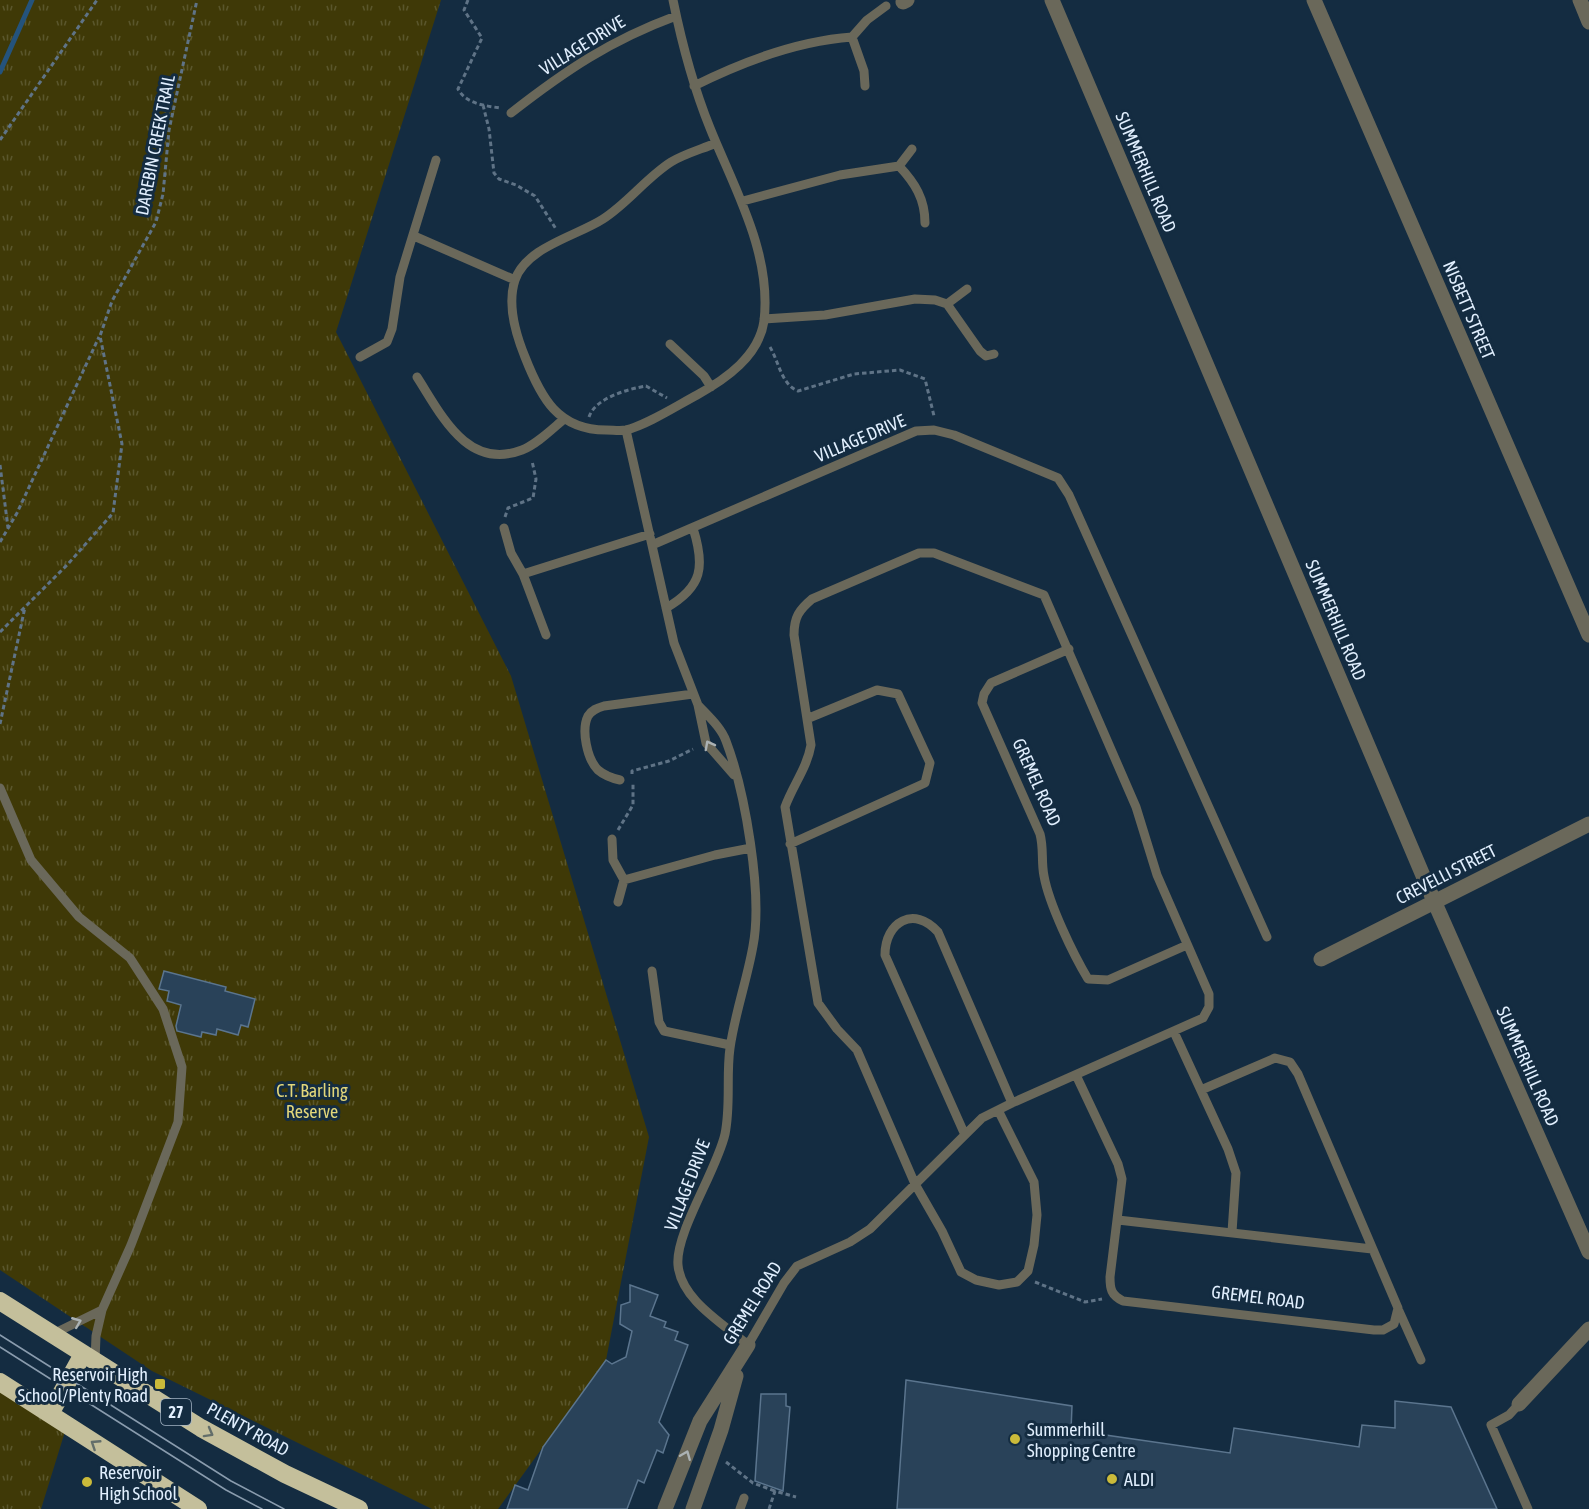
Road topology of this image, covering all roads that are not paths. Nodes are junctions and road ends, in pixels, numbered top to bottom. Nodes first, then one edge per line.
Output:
1 (673, 0) edge
2 (1052, 0) edge
3 (1314, 0) edge
4 (1580, 0) edge
5 (886, 6) dead end
6 (676, 16) junction
7 (1589, 21) edge
8 (852, 37) junction
9 (694, 86) junction
10 (865, 86) dead end
11 (513, 112) road end
12 (716, 143) junction
13 (912, 149) dead end
14 (436, 160) dead end
15 (899, 166) junction
16 (743, 201) junction
17 (925, 223) dead end
18 (414, 236) junction
19 (515, 280) junction
20 (967, 289) dead end
21 (947, 304) junction
22 (764, 318) junction
23 (670, 344) dead end
24 (994, 354) dead end
25 (360, 357) dead end
26 (417, 377) dead end
27 (711, 387) junction
28 (564, 420) junction
29 (626, 430) junction
30 (504, 528) road end
31 (693, 528) junction
32 (650, 534) junction
33 (652, 545) junction
34 (523, 574) junction
35 (666, 608) junction
36 (546, 634) dead end
37 (1589, 635) edge
38 (1069, 649) junction
39 (693, 694) junction
40 (698, 705) junction
41 (809, 718) junction
42 (736, 777) junction
43 (620, 780) dead end
44 (0, 788) edge
45 (1589, 825) edge
46 (612, 839) road end
47 (790, 844) junction
48 (751, 848) junction
49 (624, 880) junction
50 (1434, 901) junction
51 (618, 902) dead end
52 (1267, 937) dead end
53 (1187, 945) junction
54 (1321, 958) dead end
55 (652, 971) dead end
56 (1174, 1032) junction
57 (730, 1045) junction
58 (1076, 1076) junction
59 (1201, 1090) junction
60 (1012, 1103) junction
61 (998, 1110) junction
62 (965, 1135) junction
63 (915, 1184) junction
64 (1118, 1220) junction
65 (1232, 1232) junction
66 (1372, 1249) junction
67 (1589, 1252) edge
68 (0, 1301) edge
69 (1398, 1308) junction
70 (102, 1311) junction
71 (1589, 1329) edge
72 (53, 1334) junction
73 (748, 1345) junction
74 (89, 1357) junction
75 (1421, 1360) dead end
76 (739, 1361) junction
77 (0, 1382) edge
78 (1519, 1404) joint
79 (50, 1414) junction
80 (744, 1498) dead end
81 (198, 1509) edge
82 (359, 1509) edge
83 (665, 1509) edge
84 (693, 1509) edge
85 (740, 1509) edge
86 (1528, 1509) edge

1 - 6 lane
2 - 50 street, SUMMERHILL ROAD
3 - 37 street, NISBETT STREET
4 - 7 street
5 - 8 lane
6 - 9 lane
6 - 11 lane, VILLAGE DRIVE
8 - 9 lane
8 - 10 lane
9 - 12 lane
12 - 16 lane
12 - 19 lane
13 - 15 lane
14 - 18 lane
15 - 16 lane
15 - 17 lane
16 - 22 lane
18 - 19 lane
18 - 25 lane
19 - 28 lane
20 - 21 lane
21 - 22 lane
21 - 24 lane
22 - 27 lane
23 - 27 lane
26 - 28 lane
27 - 29 lane
28 - 29 lane
29 - 32 lane, VILLAGE DRIVE
30 - 34 lane
31 - 33 lane, VILLAGE DRIVE
31 - 35 lane
31 - 52 lane, VILLAGE DRIVE
32 - 33 lane, VILLAGE DRIVE
32 - 34 lane
33 - 35 lane, VILLAGE DRIVE
34 - 36 lane
35 - 39 lane, VILLAGE DRIVE
38 - 41 lane, GREMEL ROAD
38 - 53 lane, GREMEL ROAD
38 - 53 lane, GREMEL ROAD
39 - 40 lane, VILLAGE DRIVE
39 - 43 lane
40 - 42 lane, VILLAGE DRIVE
42 -> 40 lane, VILLAGE DRIVE
41 - 47 lane, GREMEL ROAD
41 - 47 lane
42 - 48 lane, VILLAGE DRIVE
44 - 70 lane
45 - 50 street, CREVELLI STREET
46 - 49 lane
47 - 63 lane, GREMEL ROAD
48 - 49 lane
48 - 57 lane, VILLAGE DRIVE
49 - 51 lane
50 - 54 street, CREVELLI STREET
50 - 67 street, SUMMERHILL ROAD
53 - 56 lane, GREMEL ROAD
55 - 57 lane
56 - 58 lane, GREMEL ROAD
56 - 59 lane
57 - 73 lane, VILLAGE DRIVE
58 - 60 lane, GREMEL ROAD
58 - 64 lane
59 - 65 lane
59 - 66 lane
60 - 61 lane, GREMEL ROAD
60 - 62 lane
61 - 62 lane, GREMEL ROAD
61 - 63 lane, GREMEL ROAD
62 - 63 lane, GREMEL ROAD
63 - 73 lane, GREMEL ROAD
64 - 65 lane
64 - 69 lane, GREMEL ROAD
65 - 66 lane
66 - 69 lane
68 - 72 highway, PLENTY ROAD / 27
69 - 75 lane
72 -> 70 lane
70 - 74 lane
71 - 78 street
72 - 74 highway, PLENTY ROAD / 27
73 - 76 street, GREMEL ROAD
74 - 79 highway
74 -> 82 highway, PLENTY ROAD / 27
83 -> 76 street, GREMEL ROAD
76 - 84 street, GREMEL ROAD
77 - 79 highway
78 - 86 lane
81 -> 79 highway
80 - 85 lane

